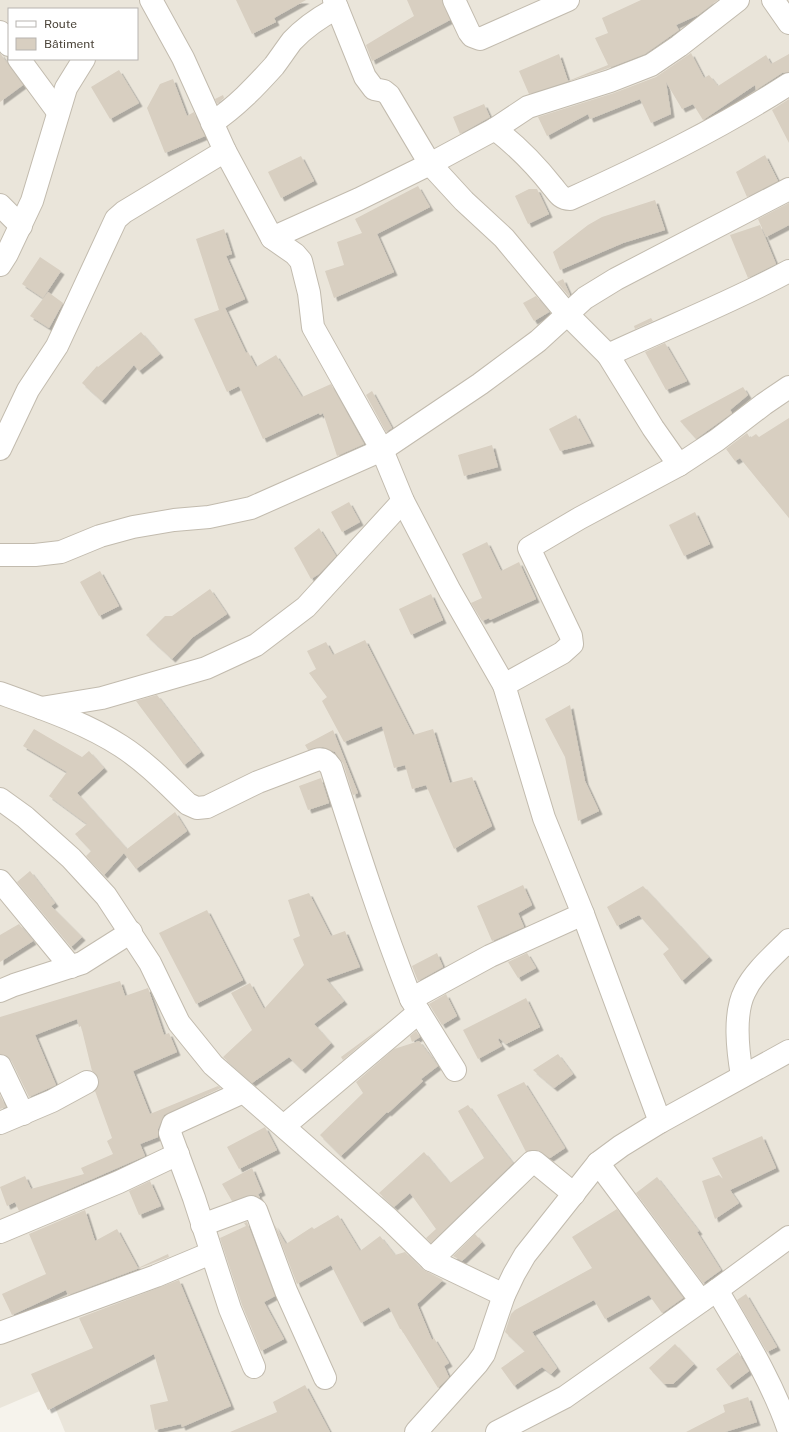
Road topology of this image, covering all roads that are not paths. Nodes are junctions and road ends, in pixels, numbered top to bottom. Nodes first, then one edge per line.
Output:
1 (149, 0) edge
2 (454, 0) edge
3 (568, 0) edge
4 (738, 0) edge
5 (772, 0) edge
6 (336, 4) edge
7 (138, 9) edge
8 (789, 23) edge
9 (0, 32) edge
10 (8, 43) edge
11 (20, 60) edge
12 (83, 60) edge
13 (789, 84) edge
14 (58, 112) junction
15 (212, 123) junction
16 (495, 129) junction
17 (225, 151) junction
18 (430, 164) junction
19 (789, 189) edge
20 (0, 205) edge
21 (21, 226) junction
22 (272, 238) junction
23 (0, 265) edge
24 (789, 271) edge
25 (568, 315) junction
26 (608, 355) junction
27 (789, 387) edge
28 (0, 449) edge
29 (382, 450) junction
30 (679, 465) junction
31 (403, 501) junction
32 (0, 554) edge
33 (504, 685) junction
34 (0, 692) edge
35 (41, 708) junction
36 (0, 799) edge
37 (0, 881) edge
38 (583, 914) junction
39 (131, 932) junction
40 (789, 940) edge
41 (71, 967) junction
42 (0, 991) edge
43 (415, 1005) junction
44 (789, 1051) edge
45 (0, 1066) edge
46 (455, 1070) dead end
47 (742, 1076) junction
48 (88, 1082) dead end
49 (243, 1092) junction
50 (23, 1114) junction
51 (660, 1122) junction
52 (0, 1123) edge
53 (284, 1126) junction
54 (178, 1154) junction
55 (598, 1163) junction
56 (574, 1194) junction
57 (202, 1225) junction
58 (0, 1232) edge
59 (789, 1237) edge
60 (210, 1253) junction
61 (431, 1260) junction
62 (504, 1295) junction
63 (709, 1295) junction
64 (0, 1333) edge
65 (254, 1367) dead end
66 (325, 1378) dead end
67 (787, 1417) edge
68 (501, 1431) edge
69 (416, 1432) edge

1 - 7 street
1 - 15 street
2 - 3 street
4 - 16 street
5 - 8 street
6 - 15 street
6 - 18 street
9 - 10 street
11 - 14 street
12 - 14 street
13 - 16 street
14 - 21 street
15 - 17 street
16 - 18 street
17 - 22 street
17 - 28 street
18 - 22 street
18 - 25 street
19 - 25 street
20 - 21 street
21 - 23 street
22 - 29 street
24 - 26 street
25 - 26 street
25 - 29 street
26 - 30 street
27 - 30 street
29 - 31 street
29 - 32 street
30 - 33 street
31 - 33 street
31 - 35 street
33 - 38 street
34 - 35 street
35 - 43 street
36 - 39 street
37 - 41 street
38 - 43 street
38 - 51 street
39 - 41 street
39 - 49 street
40 - 47 street
41 - 42 street
43 - 46 street
43 - 53 street
44 - 47 street
45 - 50 street
47 - 51 street
48 - 50 street
49 - 53 street
49 - 54 street
50 - 52 street
51 - 55 street
53 - 61 street
54 - 57 street
54 - 58 street
55 - 56 street
55 - 63 street
56 - 61 street
56 - 62 street
57 - 60 street
57 - 66 street
59 - 63 street
60 - 64 street
60 - 65 street
61 - 62 street
62 - 69 street
63 - 67 street
63 - 68 street

